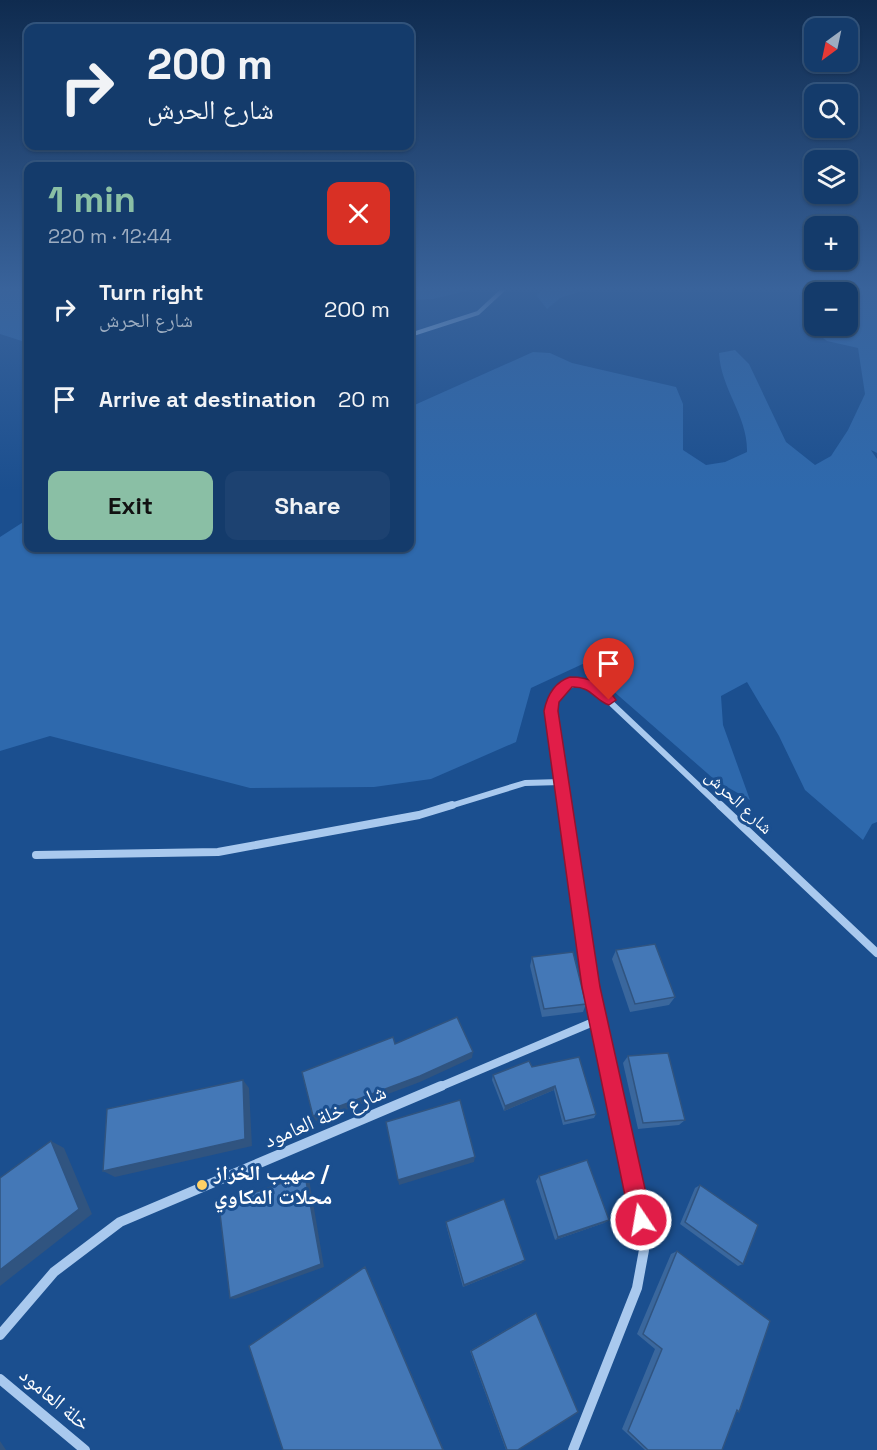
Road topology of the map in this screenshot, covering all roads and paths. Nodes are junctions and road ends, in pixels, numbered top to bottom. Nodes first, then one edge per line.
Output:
1 (561, 782) junction
2 (36, 855) dead end
3 (877, 953) edge
4 (598, 1020) junction
5 (0, 1335) edge
6 (0, 1379) edge
7 (85, 1450) edge
8 (573, 1450) edge

1 - 2 street
1 - 3 street, شارع الحرش
1 - 4 street
4 - 5 street, شارع خلة العامود
4 - 8 street
6 - 7 street, خلة العامود

